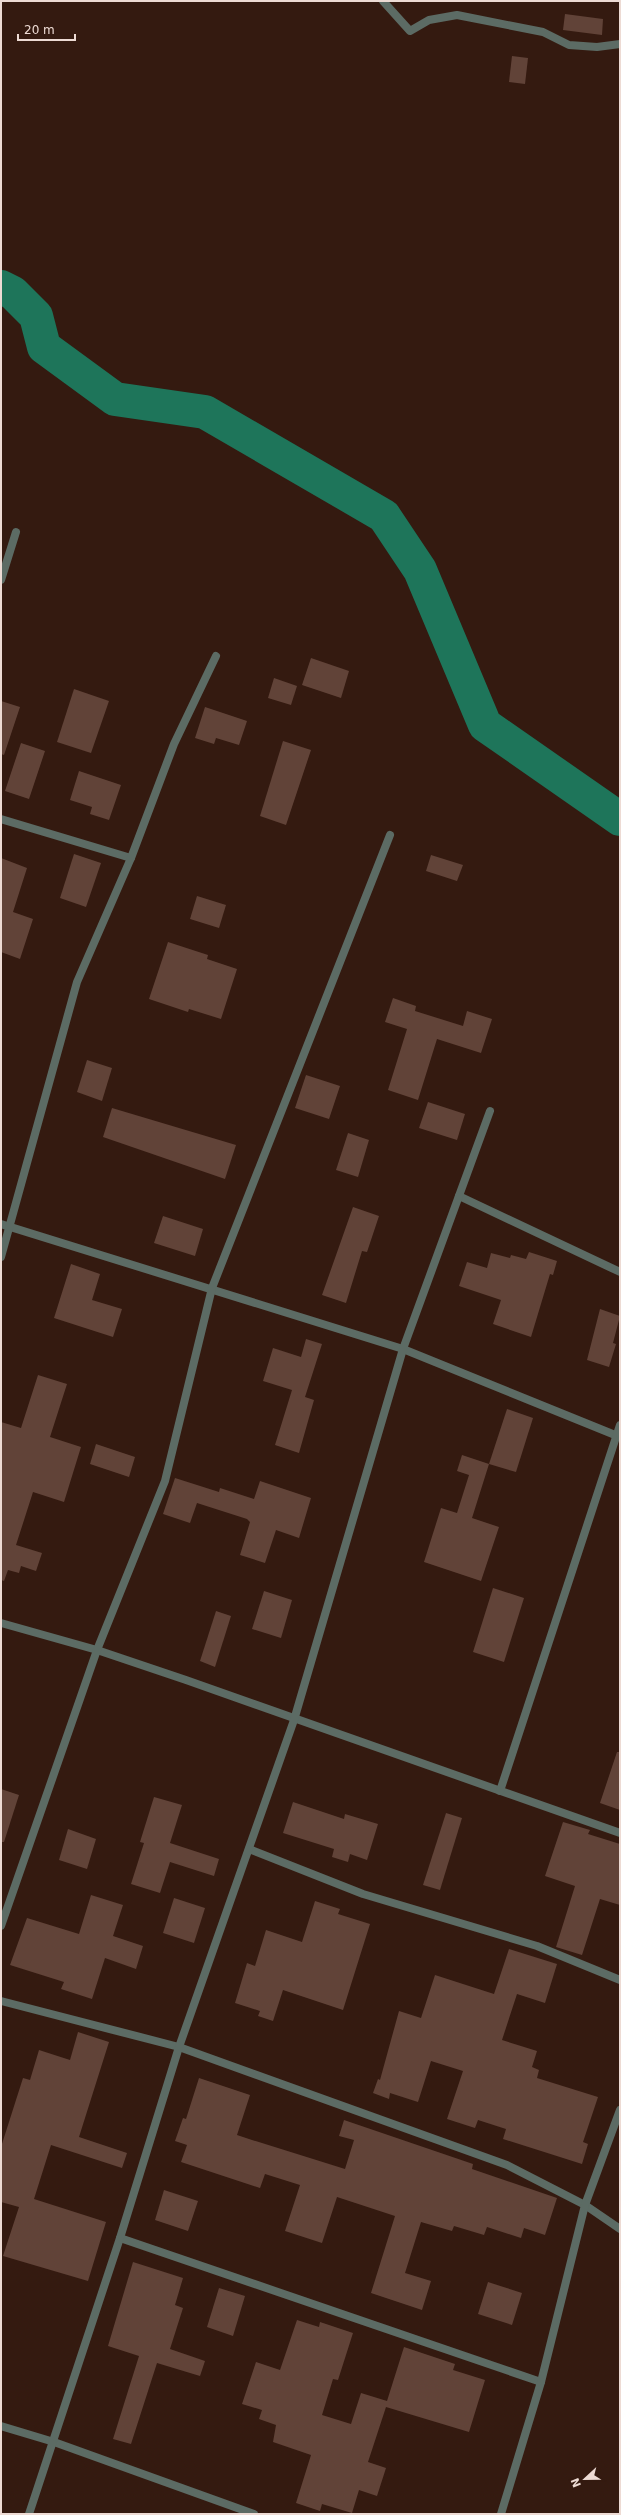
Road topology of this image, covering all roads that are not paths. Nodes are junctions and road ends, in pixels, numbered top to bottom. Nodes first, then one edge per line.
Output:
1 (383, 1) edge
2 (620, 44) edge
3 (16, 532) dead end
4 (1, 580) edge
5 (216, 656) dead end
6 (1, 819) edge
7 (390, 835) dead end
8 (131, 858) junction
9 (490, 1111) dead end
10 (459, 1196) junction
11 (1, 1224) edge
12 (11, 1227) junction
13 (1, 1257) edge
14 (620, 1272) edge
15 (212, 1288) junction
16 (403, 1349) junction
17 (620, 1425) edge
18 (618, 1437) edge
19 (1, 1623) edge
20 (97, 1650) junction
21 (294, 1720) junction
22 (500, 1791) junction
23 (620, 1833) edge
24 (249, 1848) junction
25 (1, 1926) edge
26 (620, 1980) edge
27 (1, 2001) edge
28 (179, 2047) junction
29 (620, 2110) edge
30 (585, 2205) junction
31 (620, 2229) edge
32 (120, 2238) junction
33 (541, 2382) junction
34 (1, 2426) edge
35 (54, 2442) junction
36 (29, 2514) edge
37 (254, 2514) edge
38 (501, 2514) edge

1 - 2 street
3 - 4 street
5 - 8 street
6 - 8 street
7 - 15 street
8 - 12 street
9 - 10 street
10 - 14 street
10 - 16 street
11 - 12 street
12 - 13 street
12 - 15 street
15 - 16 street
15 - 20 street
16 - 18 street
16 - 21 street
17 - 18 street
18 - 22 street
19 - 20 street
20 - 21 street
20 - 25 street
21 - 22 street
21 - 24 street
22 - 23 street
24 - 26 street
24 - 28 street
27 - 28 street
28 - 30 street
28 - 32 street
29 - 30 street
30 - 31 street
30 - 33 street
32 - 33 street
32 - 35 street
33 - 38 street
34 - 35 street
35 - 36 street
35 - 37 street

